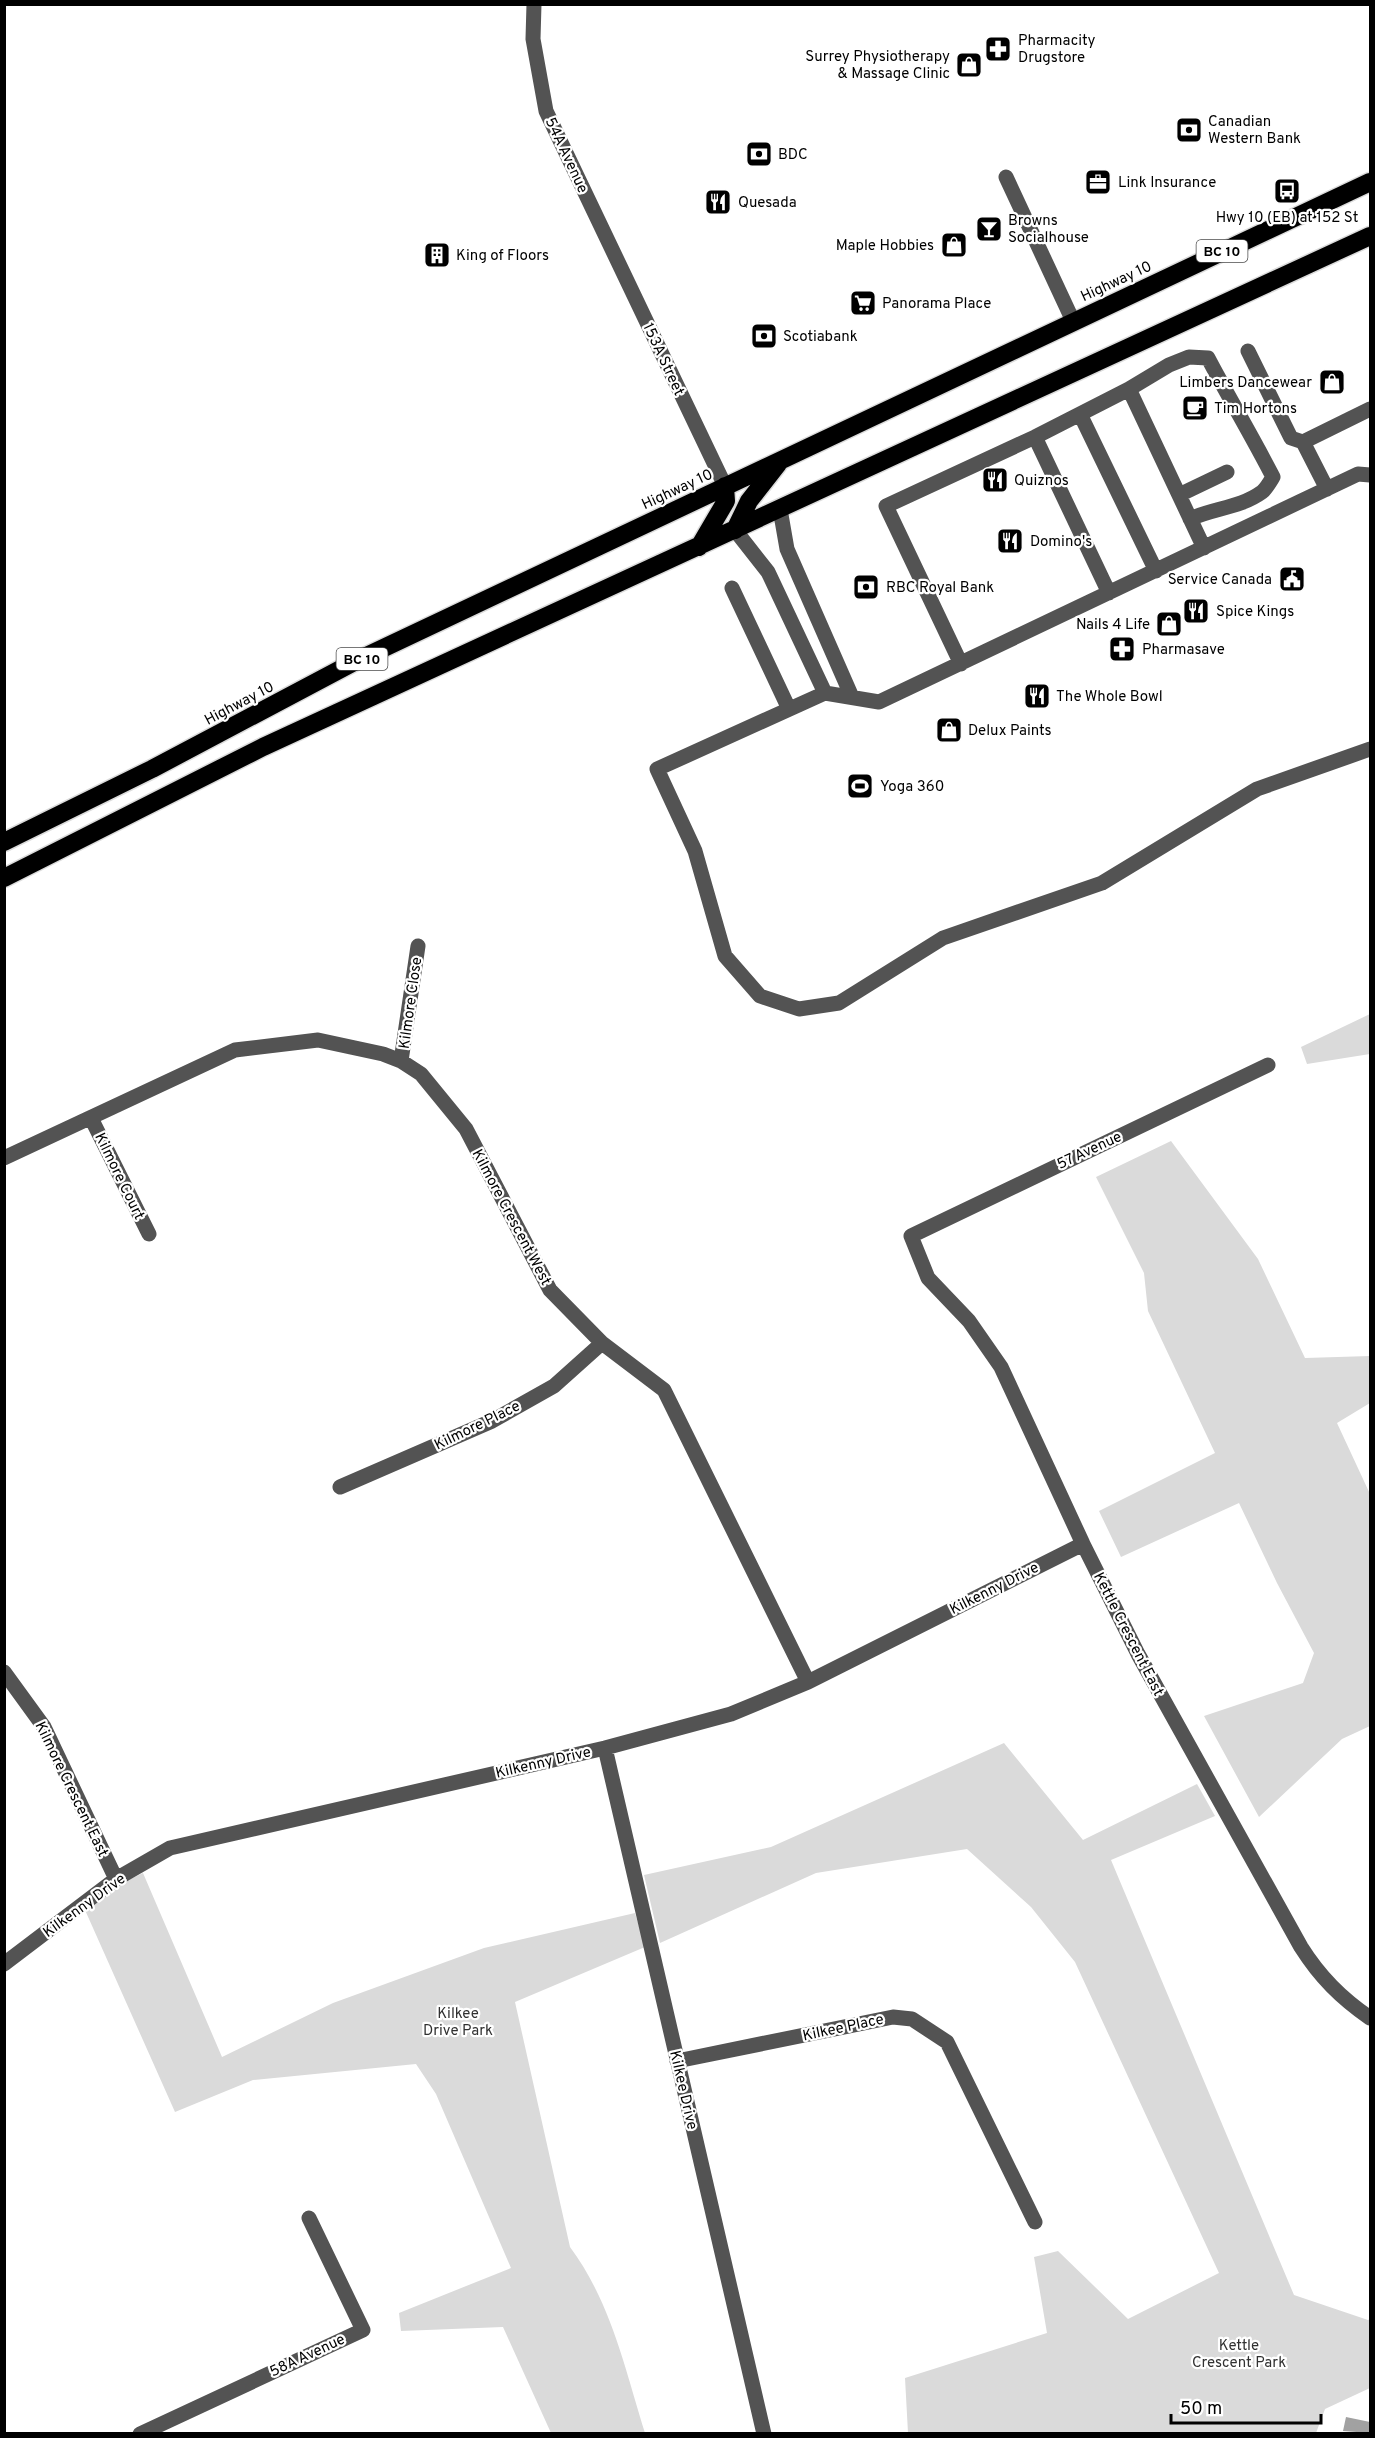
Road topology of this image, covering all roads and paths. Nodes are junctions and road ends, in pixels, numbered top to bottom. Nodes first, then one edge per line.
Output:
1 (534, 4) edge
2 (1006, 177) dead end
3 (1371, 182) edge
4 (604, 232) joint
5 (1371, 236) edge
6 (1073, 321) junction
7 (1248, 351) dead end
8 (1129, 389) junction
9 (1371, 409) edge
10 (1080, 414) junction
11 (1035, 437) junction
12 (1303, 442) junction
13 (782, 459) junction
14 (1227, 472) dead end
15 (1371, 475) edge
16 (725, 486) junction
17 (1327, 489) junction
18 (1179, 495) junction
19 (780, 509) junction
20 (1190, 519) junction
21 (735, 530) junction
22 (699, 547) junction
23 (1204, 548) junction
24 (1156, 571) junction
25 (732, 588) dead end
26 (1109, 593) junction
27 (961, 664) junction
28 (825, 693) junction
29 (852, 697) junction
30 (789, 709) junction
31 (1371, 749) edge
32 (4, 842) edge
33 (4, 878) edge
34 (418, 946) dead end
35 (401, 1061) junction
36 (1268, 1065) dead end
37 (91, 1118) junction
38 (4, 1158) edge
39 (149, 1234) dead end
40 (911, 1236) joint
41 (602, 1343) junction
42 (339, 1487) dead end
43 (1083, 1544) junction
44 (4, 1672) edge
45 (808, 1682) junction
46 (604, 1748) junction
47 (116, 1879) junction
48 (4, 1964) edge
49 (1371, 2018) edge
50 (677, 2061) junction
51 (309, 2218) dead end
52 (1035, 2222) dead end
53 (140, 2433) edge
54 (764, 2433) edge

1 - 4 street, 54A Avenue
2 - 6 street
3 - 6 highway, Highway 10 / BC 10
4 - 16 street, 153A Street
5 - 19 highway, BC 10
6 - 13 highway, Highway 10 / BC 10
7 - 12 street
8 - 10 street
8 - 18 street
8 - 20 street
9 - 12 street
10 - 11 street
10 - 24 street
11 - 26 street
11 - 27 street
12 - 17 street
13 - 16 highway, Highway 10 / BC 10
13 - 21 highway
14 - 18 street
15 - 17 street
16 - 22 highway
16 - 32 highway, Highway 10 / BC 10
17 - 23 street
18 - 20 street
19 - 21 highway, BC 10
19 - 29 street
20 - 23 street
21 - 22 highway, BC 10
21 - 28 street
22 - 33 highway, BC 10
23 - 24 street
24 - 26 street
25 - 30 street
26 - 27 street
27 - 29 street
28 - 29 street
28 - 30 street
30 - 31 street
34 - 35 street, Kilmore Close
35 - 37 street, Kilmore Crescent West
35 - 41 street, Kilmore Crescent West
36 - 40 street, 57 Avenue
37 - 38 street
37 - 39 street, Kilmore Court
40 - 43 street, Kettle Crescent East
41 - 42 street, Kilmore Place
41 - 45 street, Kilmore Crescent West
43 - 45 street, Kilkenny Drive
43 - 49 street, Kettle Crescent East
44 - 47 street, Kilmore Crescent East
45 - 46 street, Kilkenny Drive
46 - 47 street, Kilkenny Drive
46 - 50 street, Kilkee Drive
47 - 48 street, Kilkenny Drive
50 - 52 street, Kilkee Place
50 - 54 street, Kilkee Drive
51 - 53 street, 58A Avenue

